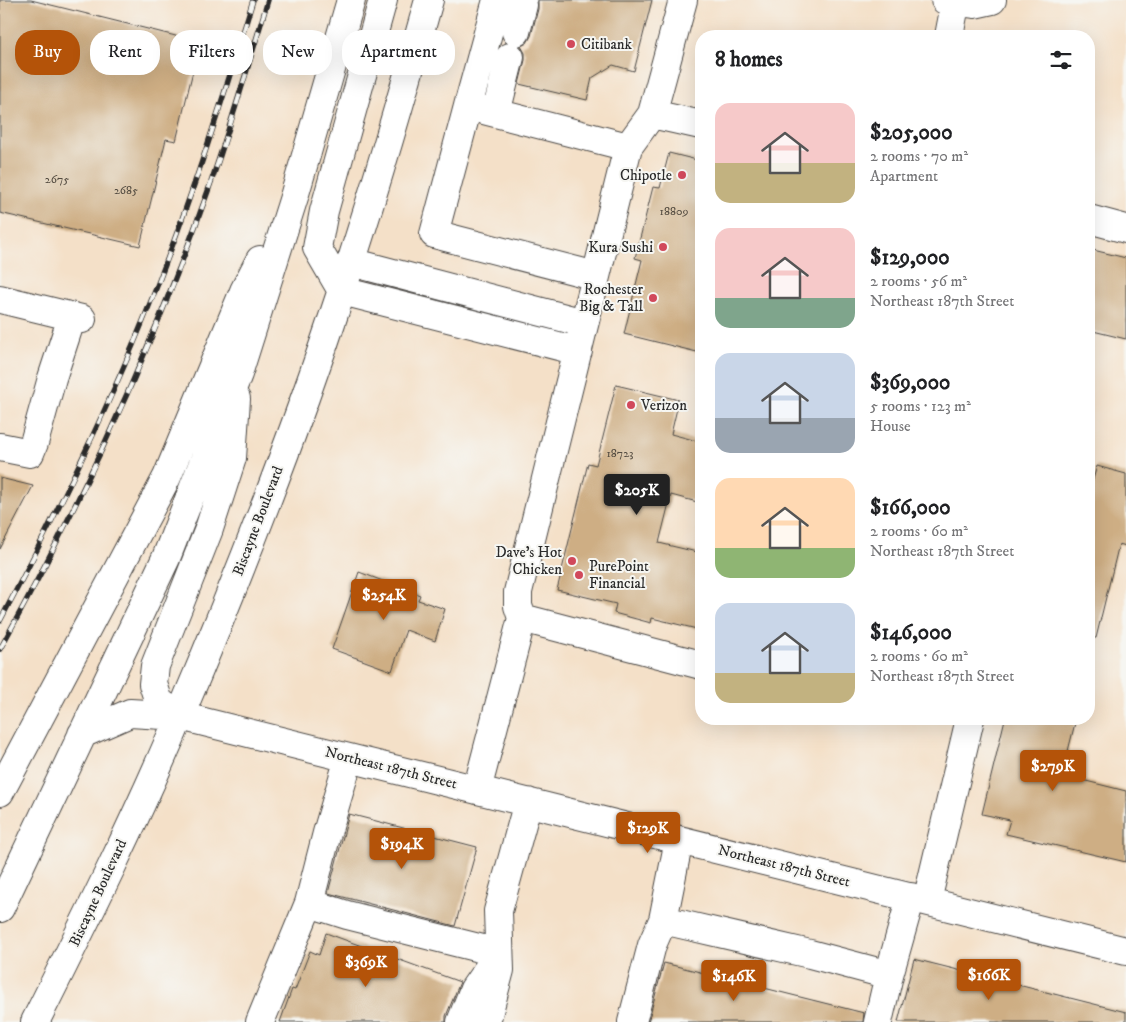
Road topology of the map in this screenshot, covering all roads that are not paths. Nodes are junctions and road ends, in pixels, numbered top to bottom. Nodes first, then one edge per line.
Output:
1 (351, 0) edge
2 (383, 0) edge
3 (430, 0) edge
4 (497, 0) edge
5 (520, 0) edge
6 (683, 0) edge
7 (992, 0) edge
8 (952, 1) edge
9 (950, 30) edge
10 (468, 106) junction
11 (496, 113) junction
12 (652, 114) junction
13 (695, 124) edge
14 (628, 147) junction
15 (294, 197) junction
16 (1095, 221) edge
17 (1126, 229) edge
18 (351, 262) junction
19 (596, 276) junction
20 (342, 291) junction
21 (0, 299) edge
22 (584, 323) junction
23 (578, 351) junction
24 (238, 374) junction
25 (0, 447) edge
26 (522, 618) junction
27 (695, 663) edge
28 (180, 716) junction
29 (968, 725) edge
30 (82, 734) junction
31 (349, 758) junction
32 (477, 790) junction
33 (0, 792) edge
34 (528, 802) junction
35 (679, 840) junction
36 (919, 899) junction
37 (309, 904) junction
38 (0, 908) edge
39 (663, 920) junction
40 (1126, 951) edge
41 (500, 953) junction
42 (889, 975) junction
43 (35, 1022) edge
44 (260, 1022) edge
45 (461, 1022) edge
46 (486, 1022) edge
47 (632, 1022) edge
48 (878, 1022) edge

1 - 15 main road
2 - 20 main road
3 - 18 main road, Biscayne Boulevard
4 - 10 main road
5 - 11 main road
6 - 12 main road
7 - 8 main road
8 - 9 main road
10 - 11 main road
10 - 19 main road
11 - 14 main road
12 - 13 main road
12 - 14 main road
14 - 19 main road
15 - 24 main road
15 - 33 main road
16 - 17 main road
18 - 20 main road, Biscayne Boulevard
18 - 22 main road
19 - 22 main road
20 - 23 main road
20 - 28 main road, Biscayne Boulevard
21 - 25 main road
22 - 23 main road
23 - 26 main road
24 - 28 main road
24 - 30 main road
26 - 27 main road
26 - 32 main road
28 - 30 main road
28 - 31 main road, Northeast 187th Street
28 - 43 main road, Biscayne Boulevard
29 - 36 main road
30 - 38 main road
31 - 32 main road, Northeast 187th Street
31 - 37 main road
32 - 34 main road, Northeast 187th Street
34 - 35 main road, Northeast 187th Street
34 - 41 main road
35 - 36 main road, Northeast 187th Street
35 - 39 main road
36 - 40 main road, Northeast 187th Street
36 - 42 main road
37 - 41 main road
37 - 44 main road
39 - 42 main road
39 - 47 main road
41 - 45 main road
41 - 46 main road
42 - 48 main road

